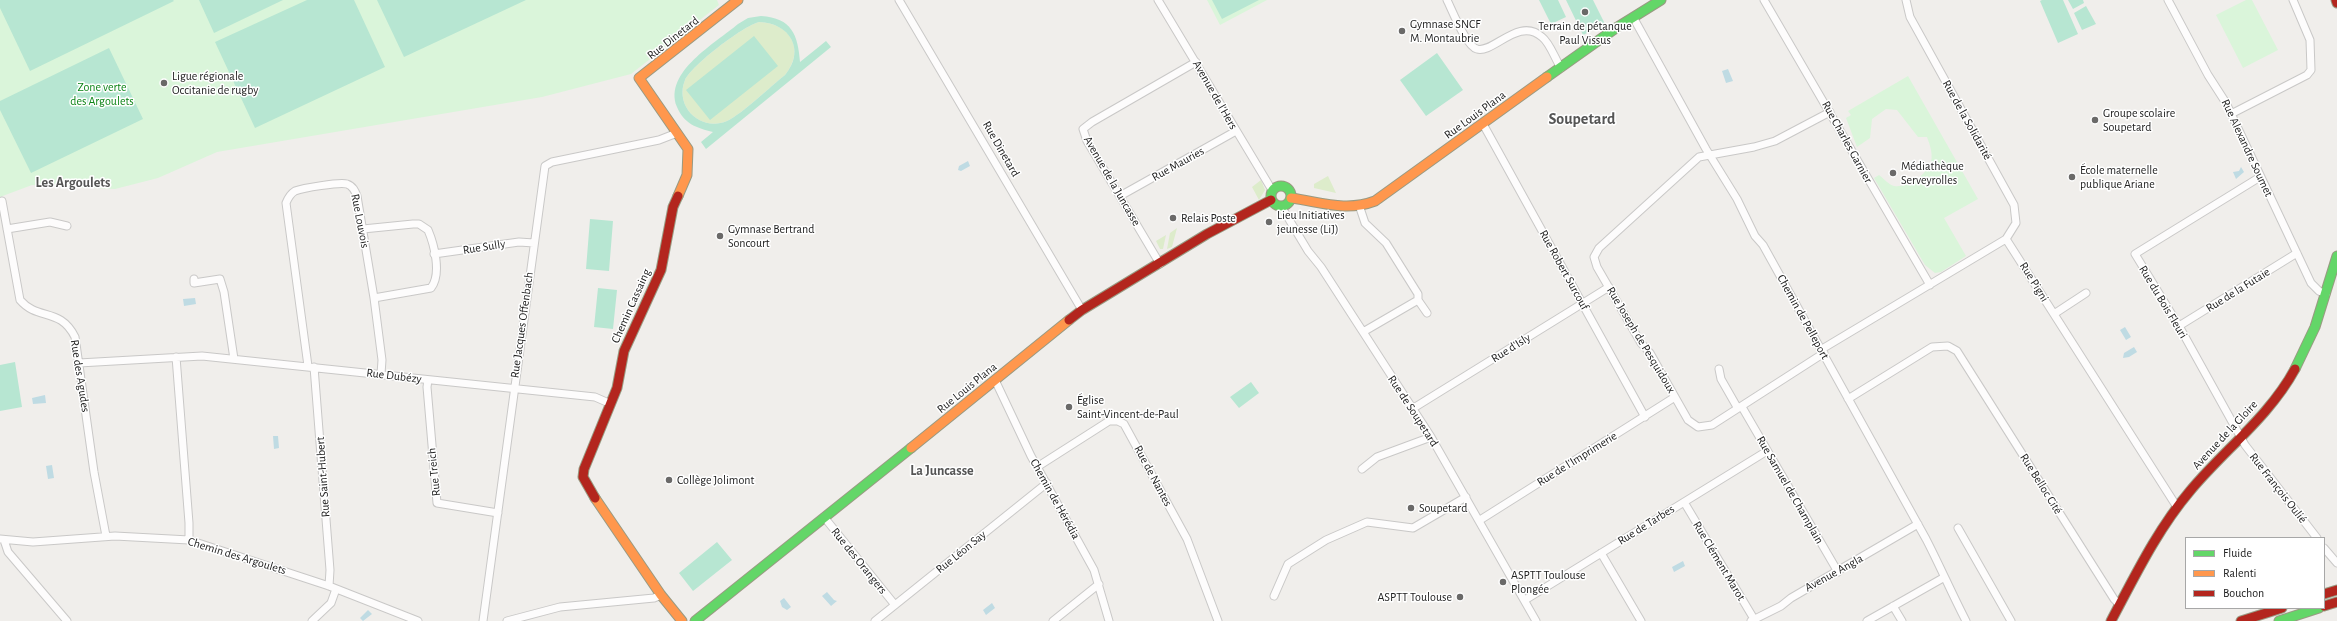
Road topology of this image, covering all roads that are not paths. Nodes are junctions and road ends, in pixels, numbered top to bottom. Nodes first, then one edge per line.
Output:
1 (738, 0) edge
2 (899, 0) edge
3 (1158, 0) edge
4 (1447, 0) edge
5 (1661, 0) edge
6 (1764, 0) edge
7 (1906, 0) edge
8 (2169, 0) edge
9 (2293, 0) edge
10 (2336, 0) edge
11 (2337, 4) edge
12 (1633, 17) junction
13 (1196, 62) junction
14 (1561, 68) junction
15 (639, 78) joint
16 (1830, 112) junction
17 (2231, 114) junction
18 (1484, 124) junction
19 (1236, 131) junction
20 (677, 133) junction
21 (1711, 155) junction
22 (2260, 177) junction
23 (1272, 190) junction
24 (1120, 196) junction
25 (1291, 198) junction
26 (1271, 200) junction
27 (2, 201) dead end
28 (1281, 206) junction
29 (1360, 208) junction
30 (67, 226) dead end
31 (7, 229) junction
32 (363, 229) junction
33 (2006, 239) junction
34 (534, 243) junction
35 (2297, 253) junction
36 (434, 254) junction
37 (2337, 256) edge
38 (1160, 264) junction
39 (194, 279) dead end
40 (1930, 285) junction
41 (1609, 287) junction
42 (2086, 293) dead end
43 (2326, 294) junction
44 (374, 298) junction
45 (1418, 300) junction
46 (1582, 304) junction
47 (1082, 310) junction
48 (1427, 312) dead end
49 (2054, 314) junction
50 (2179, 326) junction
51 (1363, 332) junction
52 (1823, 351) junction
53 (176, 357) junction
54 (234, 359) junction
55 (79, 363) junction
56 (311, 367) junction
57 (1719, 369) dead end
58 (381, 374) junction
59 (428, 380) junction
60 (995, 380) junction
61 (514, 389) junction
62 (1675, 397) junction
63 (1848, 399) junction
64 (611, 404) junction
65 (1742, 407) junction
66 (1412, 409) junction
67 (1645, 417) junction
68 (1431, 437) junction
69 (2240, 437) junction
70 (1767, 451) junction
71 (1037, 467) junction
72 (1362, 469) dead end
73 (1047, 483) junction
74 (1466, 497) junction
75 (1684, 502) junction
76 (2177, 507) junction
77 (498, 513) junction
78 (824, 517) junction
79 (1480, 520) junction
80 (1918, 524) junction
81 (1958, 528) dead end
82 (106, 536) junction
83 (2316, 537) edge
84 (2, 540) edge
85 (189, 540) junction
86 (13, 542) junction
87 (2325, 549) edge
88 (1601, 553) junction
89 (14, 558) junction
90 (2337, 563) edge
91 (1838, 572) junction
92 (1943, 578) junction
93 (1098, 584) junction
94 (329, 586) junction
95 (336, 589) junction
96 (2337, 590) edge
97 (2325, 594) edge
98 (661, 595) junction
99 (1274, 596) dead end
100 (1525, 600) junction
101 (2337, 602) edge
102 (895, 605) junction
103 (2120, 605) junction
104 (1893, 606) junction
105 (2325, 606) edge
106 (2279, 609) edge
107 (2316, 609) edge
108 (1753, 620) edge
109 (67, 621) edge
110 (312, 621) edge
111 (418, 621) edge
112 (483, 621) edge
113 (507, 621) edge
114 (682, 621) edge
115 (695, 621) edge
116 (875, 621) edge
117 (1053, 621) edge
118 (1109, 621) edge
119 (1218, 621) edge
120 (1536, 621) edge
121 (1641, 621) edge
122 (1867, 621) edge
123 (1902, 621) edge
124 (1966, 621) edge
125 (2011, 621) edge
126 (2111, 621) edge
127 (2241, 621) edge
128 (2279, 621) edge

1 - 15 street, Rue Dinetard
2 - 47 street, Rue Dinetard
3 - 13 street, Avenue de l'Hers
4 - 14 street
5 - 12 street, Rue Louis Plana
6 - 16 street, Rue Charles Garnier
7 - 33 street, Rue de la Solidarité
8 - 17 street, Rue Alexandre Soumet
9 - 17 street
10 - 11 street
12 - 14 street, Rue Louis Plana
12 - 21 street, Chemin de Pelleport
13 - 19 street, Avenue de l'Hers
13 - 24 street, Avenue de la Juncasse
14 - 18 street, Rue Louis Plana
15 - 20 street, Chemin Cassaing
16 - 21 street, Rue Joseph de Pesquidoux
16 - 40 street, Rue Charles Garnier
17 - 22 street, Rue Alexandre Soumet
18 - 29 street, Rue Louis Plana
18 - 46 street, Rue Robert Surcouf
19 - 23 street, Avenue de l'Hers
19 - 24 street, Rue Mauries
20 - 34 street, Rue Jacques Offenbach
20 - 64 street, Chemin Cassaing
21 - 41 street, Rue Joseph de Pesquidoux
21 - 52 street, Chemin de Pelleport
22 - 35 street, Rue Alexandre Soumet
22 - 50 street, Rue du Bois Fleuri
23 - 25 street
23 - 26 street
24 - 38 street, Avenue de la Juncasse
25 - 28 street
25 - 29 street, Rue Louis Plana
26 - 28 street
26 - 38 street, Rue Louis Plana
27 - 31 street, Rue des Agudes
28 - 51 street, Rue de Soupetard
29 - 45 street
30 - 31 street
31 - 55 street, Rue des Agudes
32 - 36 street
32 - 44 street, Rue Louvois
32 - 56 street, Rue Louvois
33 - 40 street
33 - 49 street, Rue Pigni
34 - 36 street, Rue Sully
34 - 61 street, Rue Jacques Offenbach
35 - 43 street, Rue Alexandre Soumet
35 - 50 street, Rue de la Futaie
36 - 44 street
37 - 43 street, Avenue de la Gloire
38 - 47 street, Rue Louis Plana
39 - 54 street
40 - 52 street
41 - 46 street, Rue d'Isly
41 - 62 street, Rue Joseph de Pesquidoux
42 - 49 street
43 - 69 street, Avenue de la Gloire
44 - 58 street, Rue Louvois
45 - 48 street
45 - 51 street
46 - 66 street, Rue d'Isly
46 - 67 street, Rue Robert Surcouf
47 - 60 street, Rue Louis Plana
49 - 76 street, Rue Pigni
50 - 69 street, Rue du Bois Fleuri
51 - 66 street, Rue de Soupetard
52 - 63 street, Chemin de Pelleport
52 - 65 street, Rue Joseph de Pesquidoux
53 - 54 street, Rue Dubézy
53 - 55 street, Rue Dubézy
53 - 85 street
54 - 56 street, Rue Dubézy
55 - 82 street, Rue des Agudes
56 - 58 street, Rue Dubézy
56 - 94 street, Rue Saint-Hubert
57 - 65 street, Rue Samuel de Champlain
58 - 59 street, Rue Dubézy
59 - 61 street, Rue Dubézy
59 - 77 street, Rue Treich
60 - 71 street, Chemin de Hérédia
60 - 78 street, Rue Louis Plana
61 - 64 street, Rue Dubézy
61 - 77 street, Rue Jacques Offenbach
62 - 65 street, Rue Joseph de Pesquidoux
62 - 67 street, Rue de l'Imprimerie
63 - 80 street, Chemin de Pelleport
63 - 103 street, Rue Belloc Cité
64 - 98 street, Chemin Cassaing
65 - 70 street, Rue Samuel de Champlain
66 - 68 street, Rue de Soupetard
67 - 79 street, Rue de l'Imprimerie
68 - 72 street
68 - 74 street, Rue de Soupetard
69 - 76 street, Avenue de la Gloire
69 - 83 street, Rue François Oulié
70 - 75 street, Rue de Tarbes
70 - 91 street, Rue Samuel de Champlain
71 - 73 street, Chemin de Hérédia
71 - 119 street, Rue de Nantes
73 - 93 street, Chemin de Hérédia
73 - 102 street, Rue Léon Say
74 - 79 street, Rue de Soupetard
74 - 99 street
75 - 88 street, Rue de Tarbes
75 - 108 street, Rue Clément Marot
76 - 103 street, Avenue de la Gloire
77 - 112 street, Rue Jacques Offenbach
78 - 102 street, Rue des Orangers
78 - 115 street, Rue Louis Plana
79 - 100 street, Rue de Soupetard
80 - 91 street, Avenue Angla
80 - 92 street, Chemin de Pelleport
81 - 125 street
82 - 85 street, Chemin des Argoulets
82 - 86 street, Chemin des Argoulets
84 - 86 street, Chemin des Argoulets
84 - 89 street
85 - 94 street, Chemin des Argoulets
86 - 89 street
87 - 90 street
88 - 100 street, Rue de Tarbes
88 - 121 street
89 - 109 street
91 - 108 street, Avenue Angla
92 - 104 street
92 - 124 street, Chemin de Pelleport
93 - 117 street
93 - 118 street, Chemin de Hérédia
94 - 95 street, Chemin des Argoulets
95 - 110 street
95 - 111 street, Chemin des Argoulets
96 - 97 street
98 - 113 street
98 - 114 street, Chemin Cassaing
100 - 120 street, Rue de Soupetard
101 - 105 street
102 - 116 street, Rue Léon Say
103 - 126 street, Avenue de la Gloire
104 - 122 street
104 - 123 street
106 - 127 street
107 - 128 street

